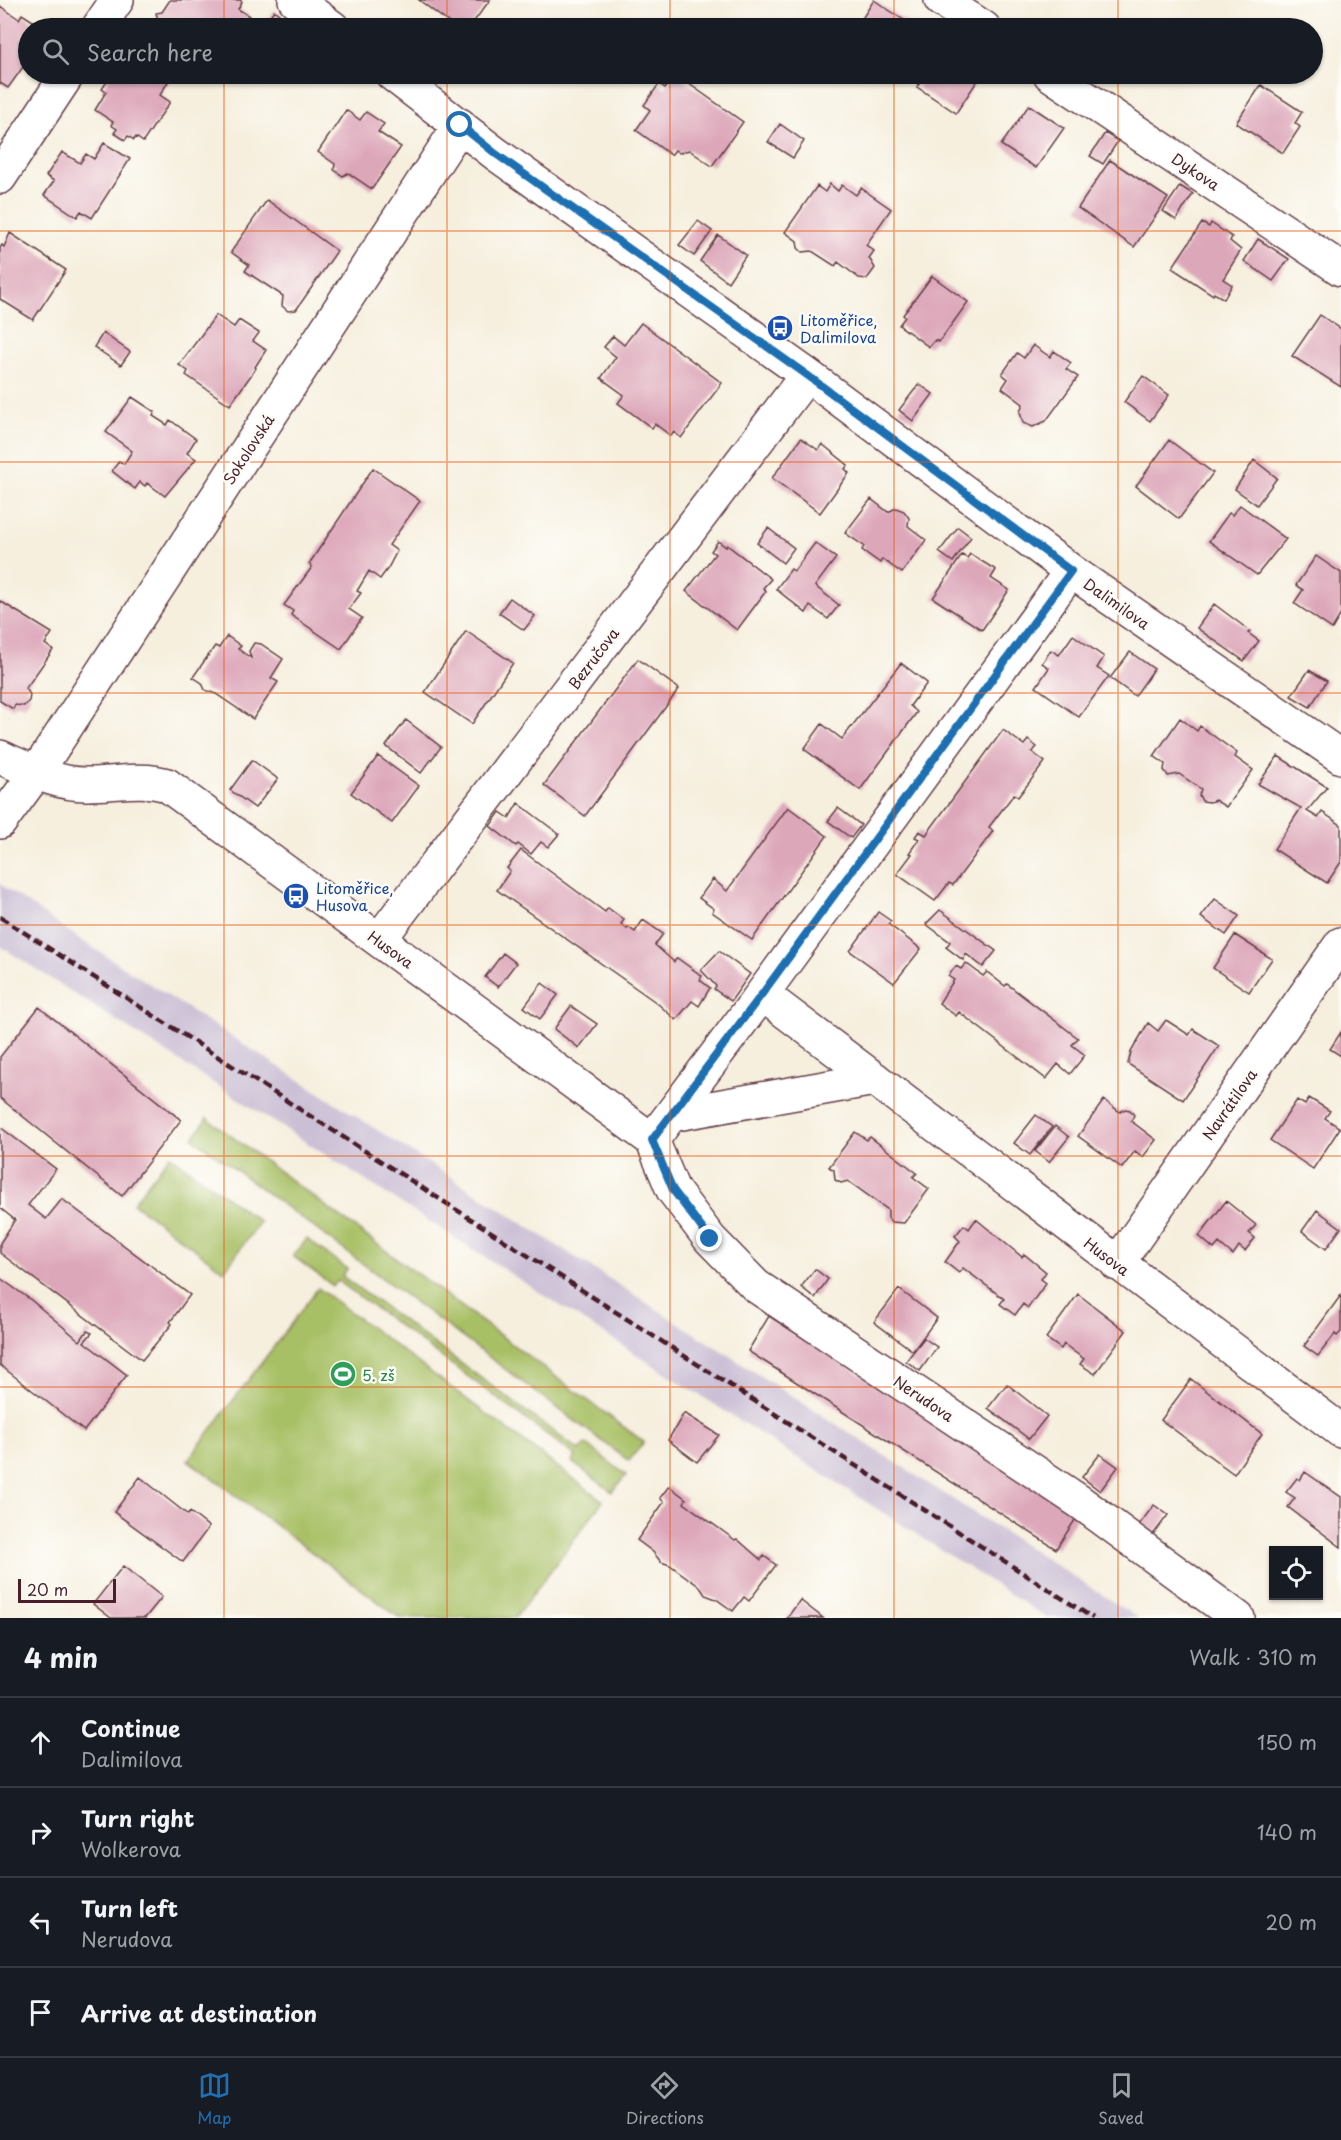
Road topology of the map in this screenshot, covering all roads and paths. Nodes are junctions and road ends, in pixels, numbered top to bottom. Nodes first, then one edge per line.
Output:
1 (117, 0) edge
2 (295, 0) edge
3 (941, 0) edge
4 (105, 18) edge
5 (319, 18) edge
6 (969, 18) edge
7 (61, 84) edge
8 (405, 84) edge
9 (1065, 84) edge
10 (460, 125) junction
11 (0, 177) edge
12 (1341, 269) edge
13 (807, 375) junction
14 (1071, 571) junction
15 (0, 757) edge
16 (1341, 757) edge
17 (36, 773) junction
18 (0, 822) edge
19 (379, 940) junction
20 (1341, 944) edge
21 (762, 994) junction
22 (875, 1079) junction
23 (662, 1127) junction
24 (1117, 1264) junction
25 (1341, 1431) edge
26 (1238, 1618) edge

1 - 4 street
2 - 5 street
3 - 6 street
7 - 11 street
8 - 10 street, Dalimilova
9 - 12 street, Dykova
10 - 13 street, Dalimilova
10 - 17 street, Sokolovská
13 - 14 street, Dalimilova
13 - 19 street, Bezručova
14 - 16 street, Dalimilova
14 - 21 street
15 - 17 street
17 - 18 street, Sokolovská
17 - 19 street, Husova
19 - 23 street, Husova
20 - 24 street, Navrátilova
21 - 22 street, Husova
21 - 23 street
22 - 23 street
22 - 24 street, Husova
23 - 26 street, Nerudova
24 - 25 street, Husova

